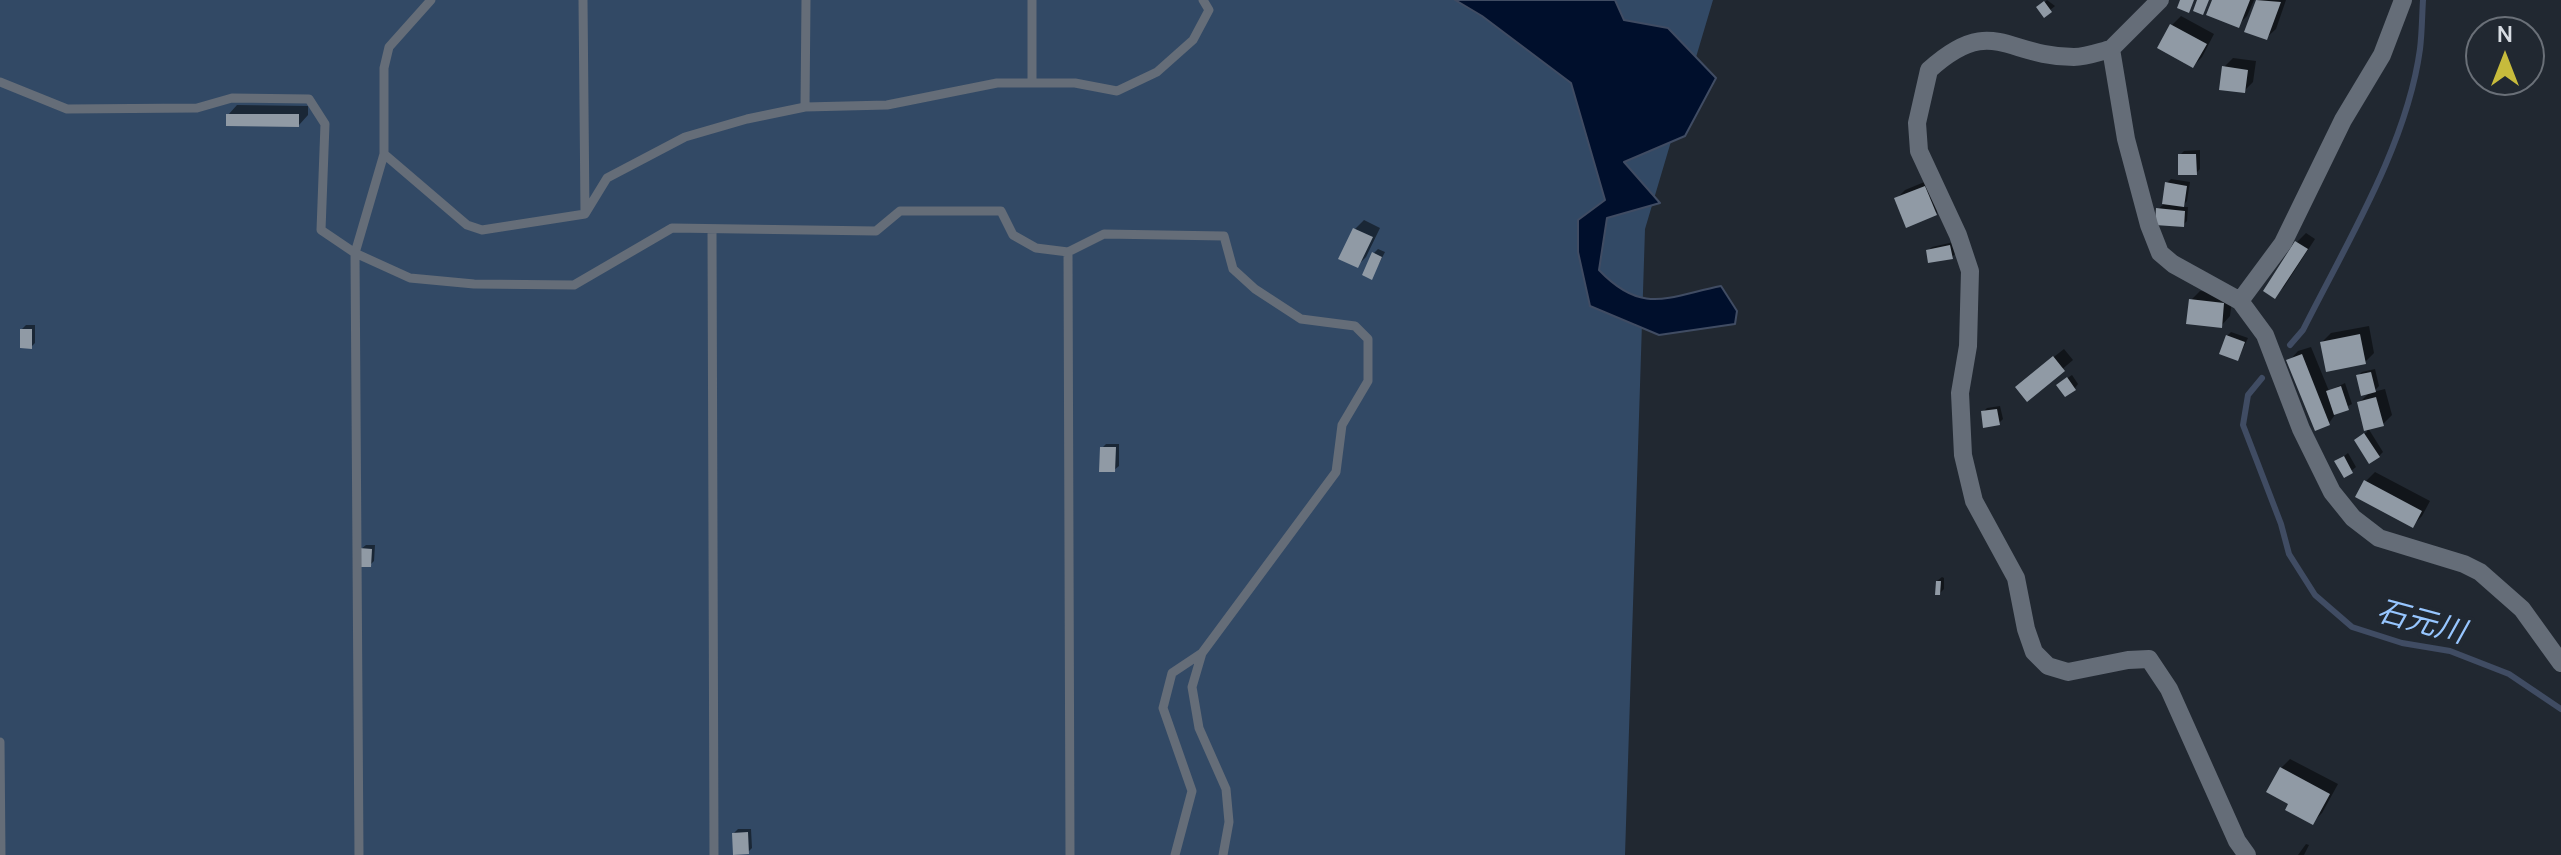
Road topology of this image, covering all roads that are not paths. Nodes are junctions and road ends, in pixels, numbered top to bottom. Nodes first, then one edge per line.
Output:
1 (431, 0) edge
2 (583, 0) edge
3 (806, 0) edge
4 (1032, 0) edge
5 (1203, 0) edge
6 (2160, 0) edge
7 (2403, 0) edge
8 (2111, 49) junction
9 (0, 82) edge
10 (1032, 82) junction
11 (805, 107) junction
12 (384, 154) junction
13 (585, 214) junction
14 (712, 230) junction
15 (1068, 252) junction
16 (355, 253) junction
17 (2240, 301) junction
18 (1202, 653) junction
19 (2561, 663) edge
20 (0, 742) edge
21 (1, 855) edge
22 (359, 855) edge
23 (714, 855) edge
24 (1070, 855) edge
25 (1175, 855) edge
26 (1223, 855) edge
27 (2247, 855) edge

1 - 12 lane
2 - 13 lane
3 - 11 lane
4 - 10 lane
5 - 10 lane
6 - 8 street
7 - 17 street
8 - 17 street
8 - 27 street
9 - 16 lane
10 - 11 lane
11 - 13 lane
12 - 13 lane
12 - 16 lane
14 - 15 lane
14 - 16 lane
14 - 23 lane
15 - 18 lane
15 - 24 lane
16 - 22 lane
17 - 19 street
18 - 25 lane
18 - 26 lane
20 - 21 lane

